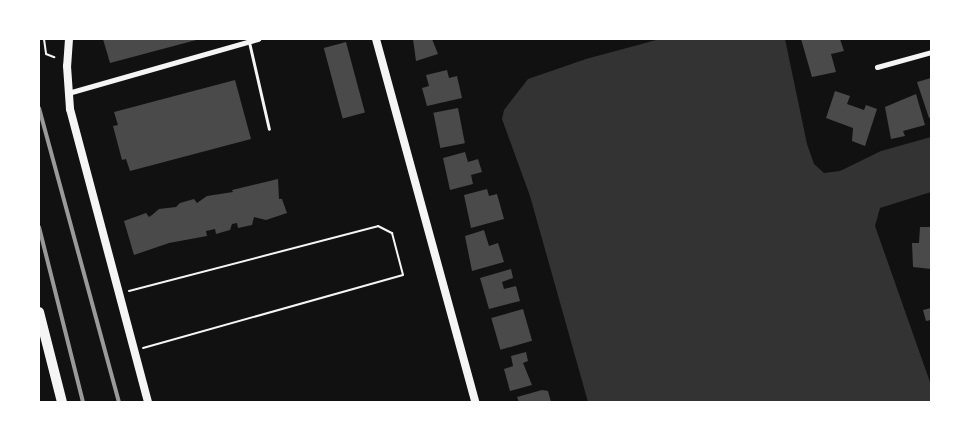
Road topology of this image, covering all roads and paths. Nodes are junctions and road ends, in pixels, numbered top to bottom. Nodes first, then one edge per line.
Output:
1 (44, 39) edge
2 (69, 39) edge
3 (258, 39) edge
4 (376, 39) edge
5 (249, 41) junction
6 (931, 52) edge
7 (54, 57) dead end
8 (877, 67) dead end
9 (68, 93) junction
10 (269, 128) dead end
11 (118, 293) junction
12 (39, 312) edge
13 (42, 346) edge
14 (133, 351) junction
15 (62, 402) edge
16 (148, 402) edge
17 (475, 402) edge

1 - 7 path
2 - 9 street
3 - 5 street
4 - 17 street
5 - 9 street
5 - 10 lane
6 - 8 street
9 - 11 street
11 - 14 street
11 - 14 path
12 - 13 main road
13 - 15 main road
14 - 16 street

